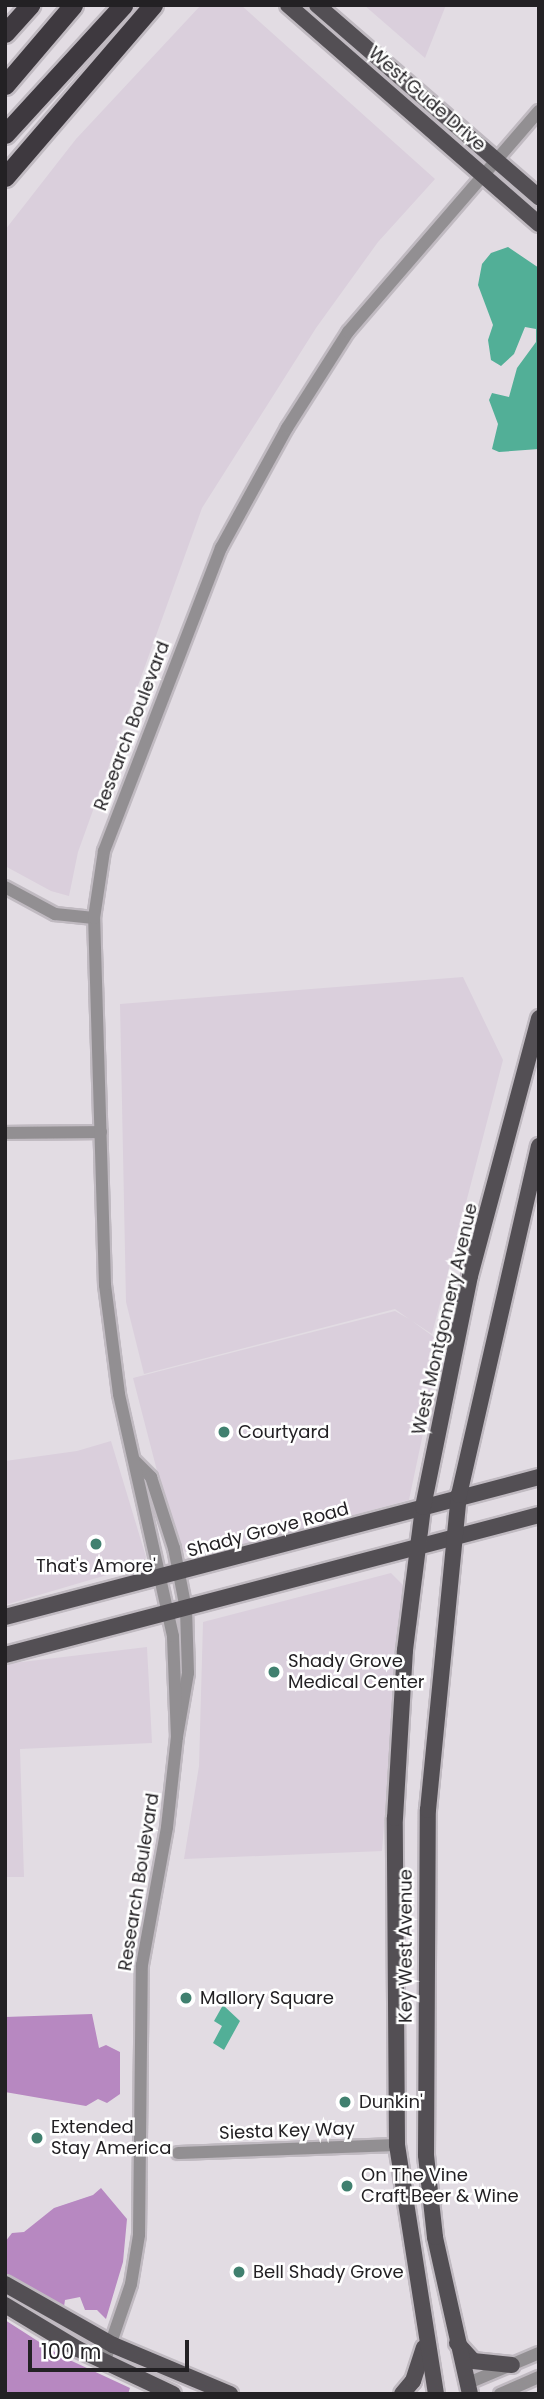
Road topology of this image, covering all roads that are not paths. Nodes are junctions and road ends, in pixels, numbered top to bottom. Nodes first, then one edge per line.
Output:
1 (30, 5) edge
2 (73, 5) edge
3 (123, 5) edge
4 (153, 5) edge
5 (288, 5) edge
6 (317, 5) edge
7 (5, 33) edge
8 (5, 85) edge
9 (539, 111) edge
10 (5, 134) edge
11 (498, 159) junction
12 (485, 175) junction
13 (5, 177) edge
14 (539, 197) edge
15 (539, 224) edge
16 (5, 887) edge
17 (94, 918) junction
18 (539, 1018) edge
19 (101, 1132) junction
20 (5, 1133) edge
21 (539, 1146) edge
22 (534, 1186) edge
23 (135, 1460) junction
24 (539, 1477) edge
25 (459, 1495) junction
26 (424, 1507) junction
27 (539, 1515) edge
28 (454, 1538) junction
29 (418, 1549) junction
30 (376, 1560) junction
31 (178, 1573) junction
32 (162, 1577) junction
33 (413, 1587) junction
34 (186, 1609) junction
35 (169, 1613) junction
36 (5, 1616) edge
37 (5, 1655) edge
38 (177, 1737) junction
39 (397, 2145) junction
40 (178, 2153) dead end
41 (5, 2284) edge
42 (5, 2305) edge
43 (454, 2339) junction
44 (426, 2342) junction
45 (113, 2345) junction
46 (539, 2353) edge
47 (104, 2363) junction
48 (512, 2365) junction
49 (539, 2376) edge
50 (468, 2389) edge
51 (434, 2393) edge
52 (173, 2394) edge
53 (230, 2394) edge
54 (402, 2394) edge
55 (500, 2394) edge

1 - 7 highway
2 - 8 highway
3 - 10 highway
4 - 13 highway
5 - 12 main road, West Gude Drive
6 - 11 main road, West Gude Drive
9 - 11 street, Research Boulevard
11 - 12 street, Research Boulevard
11 - 14 main road, West Gude Drive
12 - 15 main road, West Gude Drive
12 - 17 street, Research Boulevard
16 - 17 street
17 - 19 street, Research Boulevard
18 - 26 main road, West Montgomery Avenue
19 - 20 street
19 - 23 street, Research Boulevard
21 - 22 main road
22 - 25 main road
23 - 31 street, Research Boulevard
23 - 32 street, Research Boulevard
24 - 25 main road, Shady Grove Road
25 - 26 main road, Shady Grove Road
25 - 28 main road, Key West Avenue
26 - 29 main road, West Montgomery Avenue
26 - 31 main road, Shady Grove Road
27 - 28 main road
28 - 29 main road
28 - 43 main road, Key West Avenue
29 - 30 main road
29 - 33 main road, Key West Avenue
30 - 33 main road
30 - 34 main road
31 - 32 main road, Shady Grove Road
31 - 34 street, Research Boulevard
32 - 35 street, Research Boulevard
32 - 36 main road, Shady Grove Road
33 - 39 main road, Key West Avenue
34 - 35 main road
34 - 38 street, Research Boulevard
35 - 37 main road
35 - 38 street, Research Boulevard
38 - 45 street, Research Boulevard
39 - 40 street, Siesta Key Way
39 - 44 main road, Key West Avenue
41 - 45 main road
42 - 47 main road
43 - 48 main road
43 - 50 main road, Key West Avenue
44 - 51 main road, Key West Avenue
44 - 54 main road
45 - 47 street, Research Boulevard
45 - 53 main road
46 - 48 street
47 - 52 main road
48 - 50 street
49 - 55 street
50 - 51 main road

